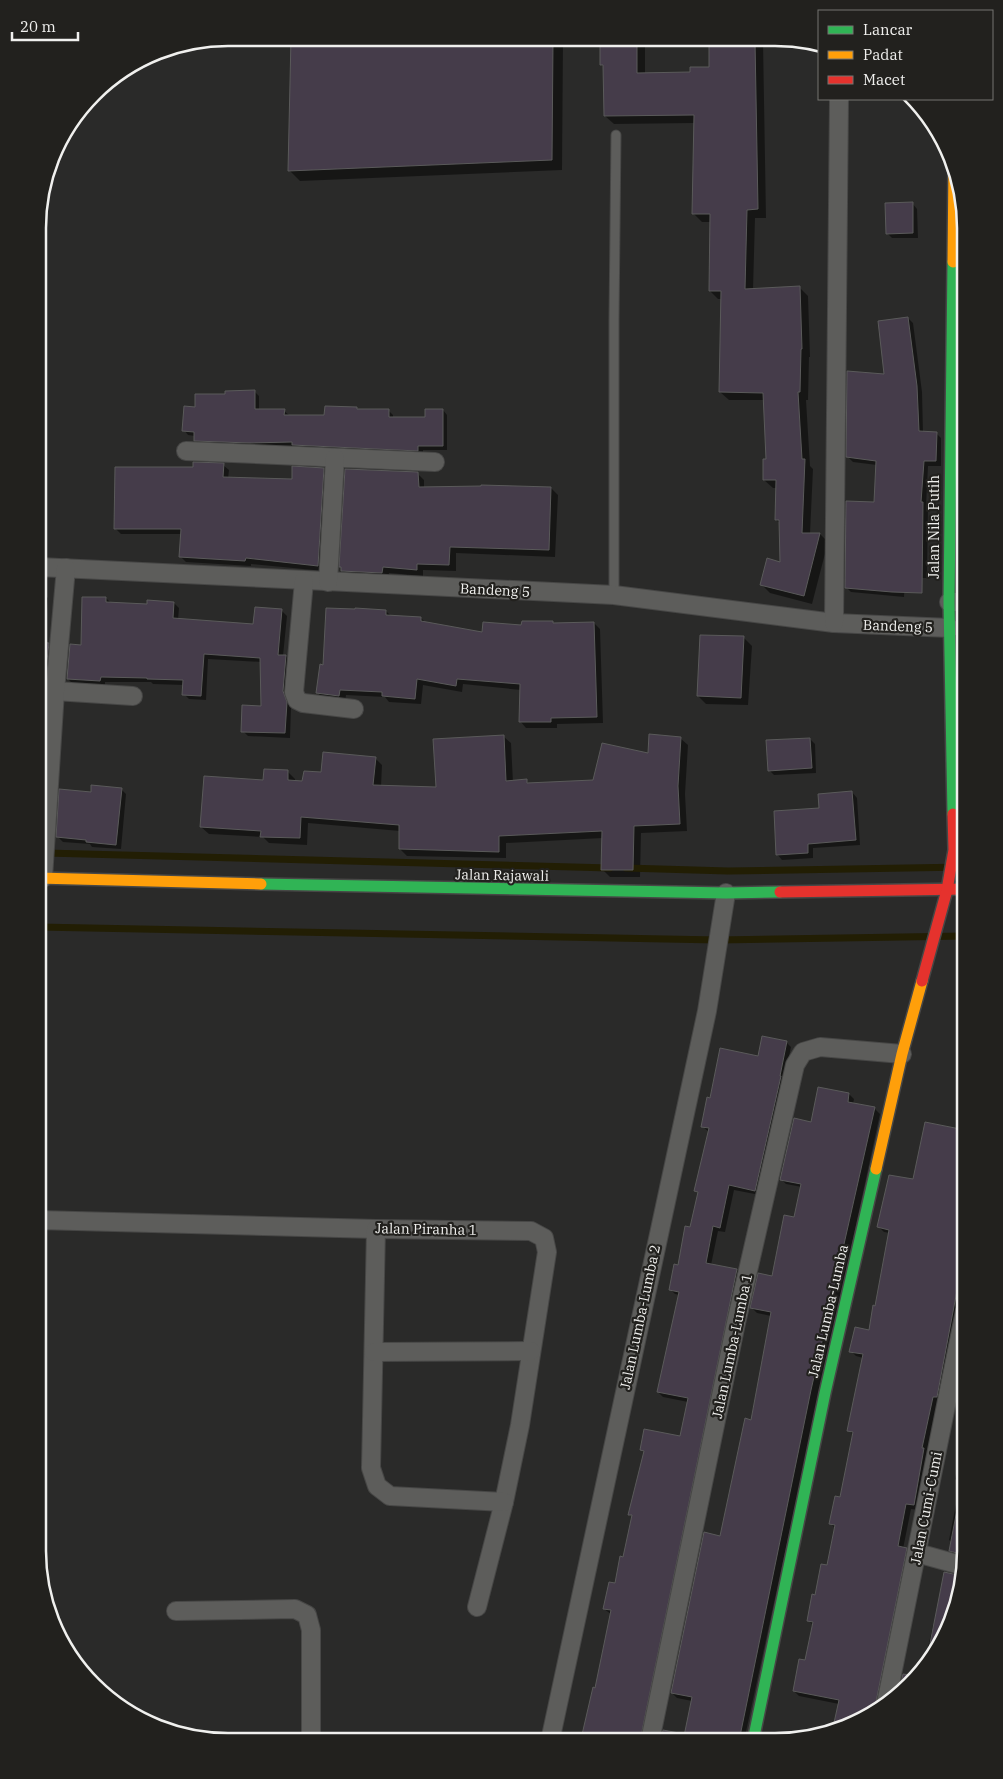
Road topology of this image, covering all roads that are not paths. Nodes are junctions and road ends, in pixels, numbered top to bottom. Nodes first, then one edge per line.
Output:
1 (839, 100) edge
2 (616, 135) dead end
3 (186, 451) dead end
4 (335, 458) junction
5 (435, 462) dead end
6 (957, 492) edge
7 (46, 567) edge
8 (66, 568) junction
9 (304, 581) junction
10 (328, 582) junction
11 (614, 595) junction
12 (957, 602) edge
13 (834, 624) junction
14 (950, 628) junction
15 (47, 690) edge
16 (133, 696) dead end
17 (354, 709) dead end
18 (957, 713) edge
19 (46, 721) edge
20 (957, 756) edge
21 (46, 878) edge
22 (957, 889) edge
23 (947, 890) junction
24 (726, 893) junction
25 (902, 1054) junction
26 (46, 1220) edge
27 (376, 1229) junction
28 (531, 1351) junction
29 (957, 1351) edge
30 (374, 1352) junction
31 (504, 1502) junction
32 (917, 1553) junction
33 (956, 1564) edge
34 (478, 1607) dead end
35 (176, 1611) dead end
36 (888, 1693) edge
37 (311, 1733) edge
38 (552, 1733) edge
39 (652, 1733) edge
40 (756, 1733) edge

1 - 13 street
2 - 11 lane
3 - 4 street
4 - 5 street
4 - 10 street
6 - 12 street, Jalan Nila Putih
7 - 8 street, Bandeng 5
8 - 9 street, Bandeng 5
8 - 15 street
9 - 10 street, Bandeng 5
9 - 17 street
10 - 11 street, Bandeng 5
11 - 13 street, Bandeng 5
12 - 14 street, Jalan Nila Putih
13 - 14 street, Bandeng 5
14 - 18 street, Jalan Nila Putih
15 - 16 street
15 - 19 street
20 - 23 street, Jalan Nila Putih
21 - 24 street, Jalan Rajawali
22 - 23 street, Jalan Rajawali
23 - 24 street, Jalan Rajawali
23 - 25 street, Jalan Lumba-Lumba
24 - 38 street, Jalan Lumba-Lumba 2
25 - 39 street, Jalan Lumba-Lumba 1
25 - 40 street, Jalan Lumba-Lumba
26 - 27 street, Jalan Piranha 1
27 - 28 street, Jalan Piranha 1
27 - 30 street
28 - 30 street
28 - 31 street, Jalan Piranha 1
29 - 32 street, Jalan Cumi-Cumi
30 - 31 street
31 - 34 street, Jalan Piranha 1
32 - 33 street
32 - 36 street, Jalan Cumi-Cumi
35 - 37 street

